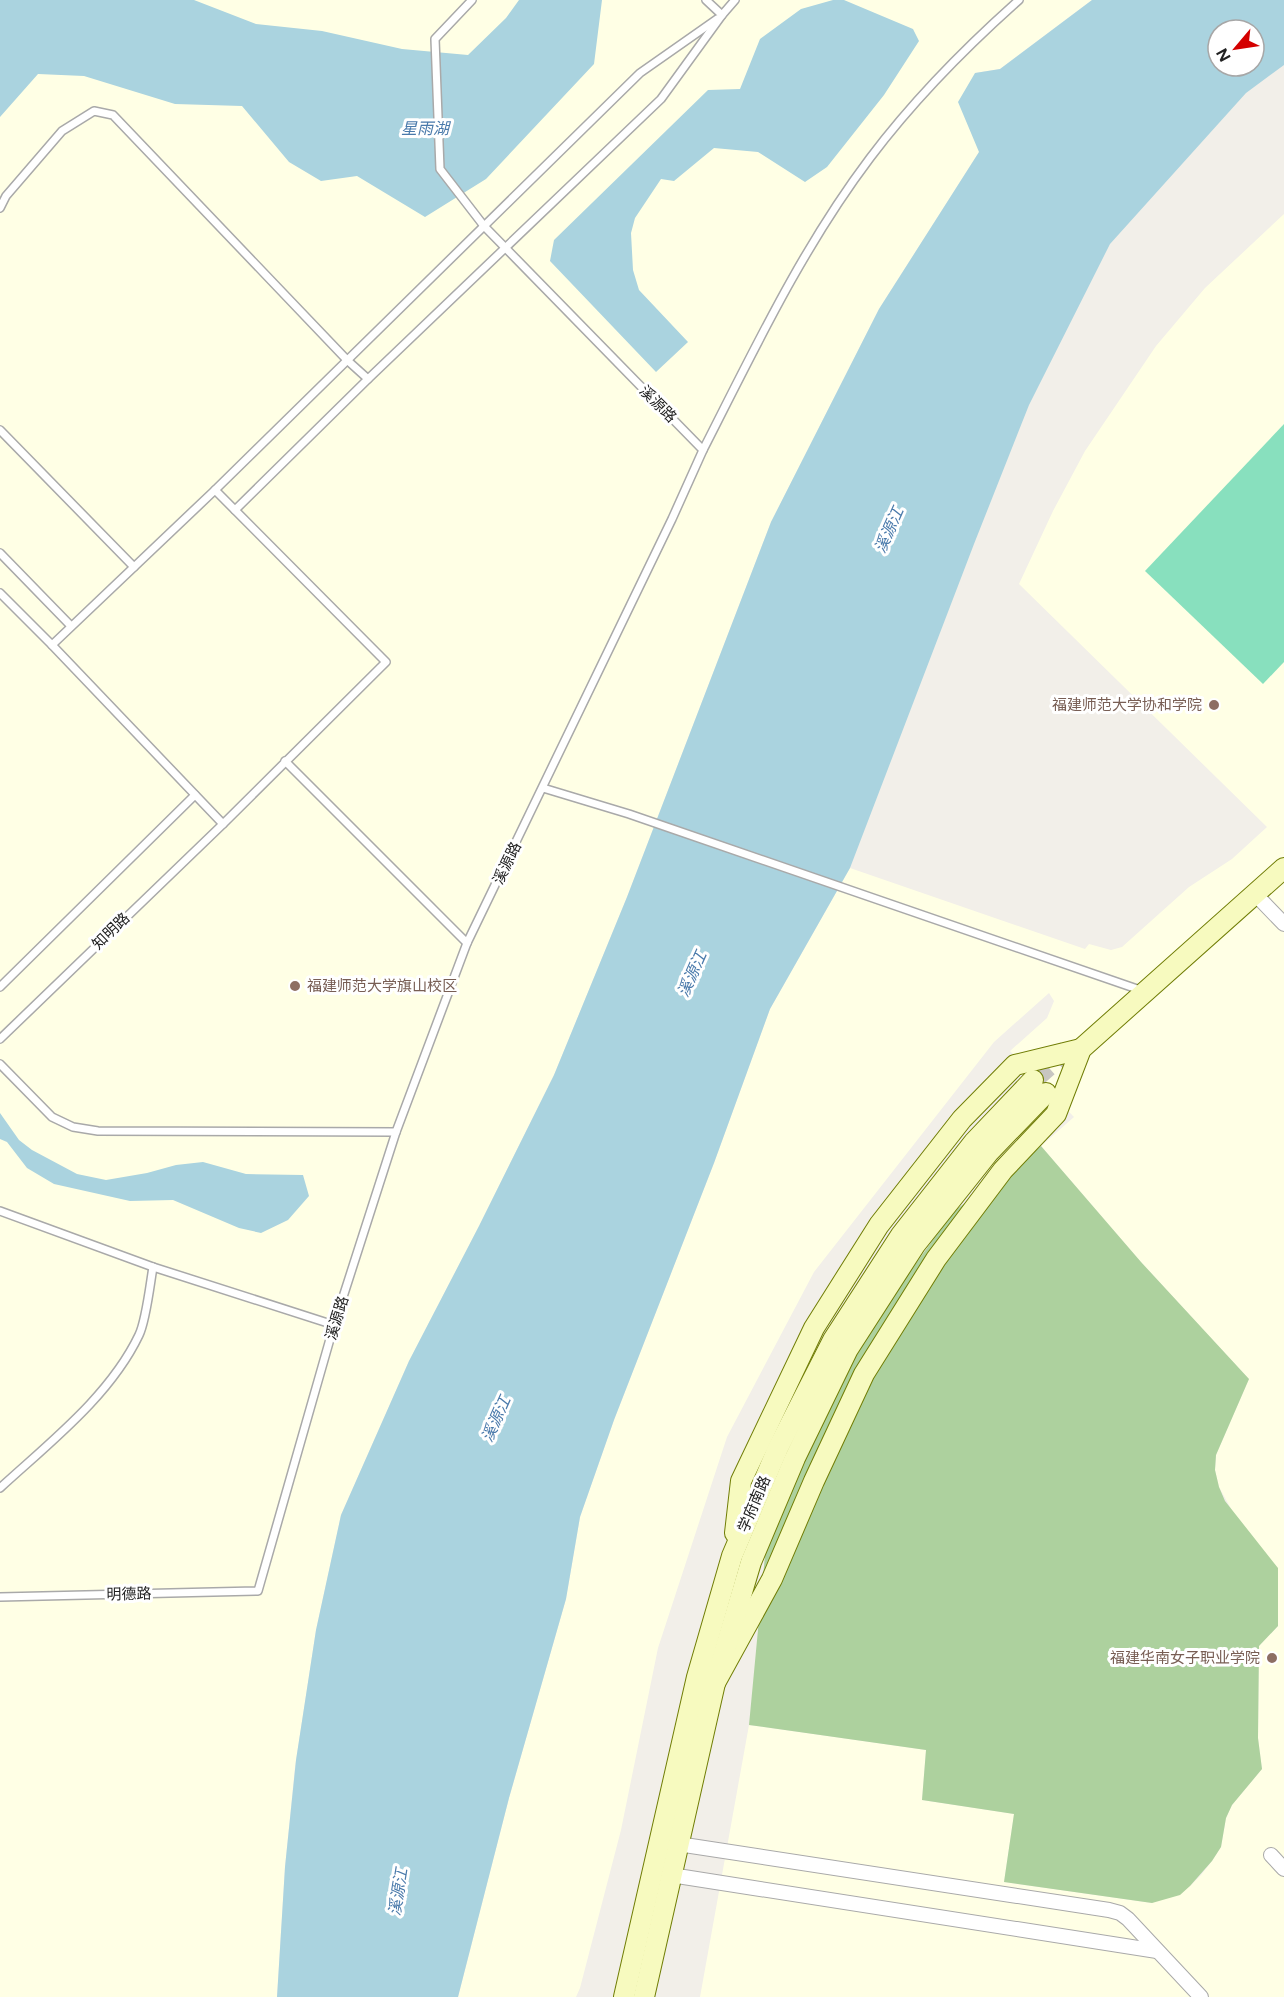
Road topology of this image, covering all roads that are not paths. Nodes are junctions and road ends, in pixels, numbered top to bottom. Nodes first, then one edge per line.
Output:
1 (472, 0) edge
2 (706, 0) edge
3 (735, 0) edge
4 (1019, 0) edge
5 (722, 15) junction
6 (0, 208) edge
7 (484, 226) junction
8 (506, 249) junction
9 (347, 360) junction
10 (368, 380) junction
11 (0, 430) edge
12 (704, 450) junction
13 (215, 490) junction
14 (235, 510) junction
15 (0, 553) edge
16 (134, 567) junction
17 (0, 593) edge
18 (71, 626) junction
19 (52, 645) junction
20 (285, 761) junction
21 (543, 788) junction
22 (195, 795) junction
23 (223, 824) junction
24 (1284, 868) edge
25 (1255, 894) junction
26 (1284, 924) edge
27 (467, 943) junction
28 (0, 987) edge
29 (1146, 992) junction
30 (0, 1039) edge
31 (1081, 1049) junction
32 (0, 1064) edge
33 (396, 1132) junction
34 (0, 1211) edge
35 (153, 1268) junction
36 (334, 1324) junction
37 (0, 1488) edge
38 (732, 1556) junction
39 (258, 1591) joint
40 (0, 1597) edge
41 (715, 1683) junction
42 (678, 1844) junction
43 (1271, 1855) dead end
44 (1284, 1869) edge
45 (671, 1875) junction
46 (1157, 1951) junction
47 (624, 1997) edge
48 (644, 1997) edge
49 (1201, 1997) edge

1 - 7 lane, 溪源路
2 - 5 lane
3 - 5 lane
4 - 12 lane
5 - 7 lane
5 - 8 lane
6 - 9 lane
7 - 8 lane, 溪源路
7 - 9 lane
8 - 10 lane
8 - 12 lane, 溪源路
9 - 10 lane
9 - 13 lane
10 - 14 lane
11 - 16 lane
12 - 21 lane, 溪源路
13 - 14 lane
13 - 16 lane
14 - 20 lane, 知明路
15 - 18 lane
16 - 18 lane
17 - 19 lane
18 - 19 lane
19 - 22 lane
20 - 23 lane, 知明路
20 - 27 lane
21 - 27 lane, 溪源路
21 - 29 lane
22 - 23 lane
22 - 28 lane
23 - 30 lane, 知明路
24 - 25 main road
25 - 26 street
25 - 29 main road
27 - 33 lane, 溪源路
29 - 31 main road
31 - 38 main road
31 - 41 main road
32 - 33 lane
33 - 36 lane, 溪源路
34 - 35 lane
35 - 36 lane
35 - 37 lane
36 - 39 lane, 溪源路
38 - 41 main road, 学府南路
38 - 47 main road, 学府南路
39 - 40 lane, 明德路
41 - 42 main road, 学府南路
42 - 45 main road, 学府南路
42 - 46 street
43 - 44 street
45 - 46 street
45 - 48 main road, 学府南路
46 - 49 street

